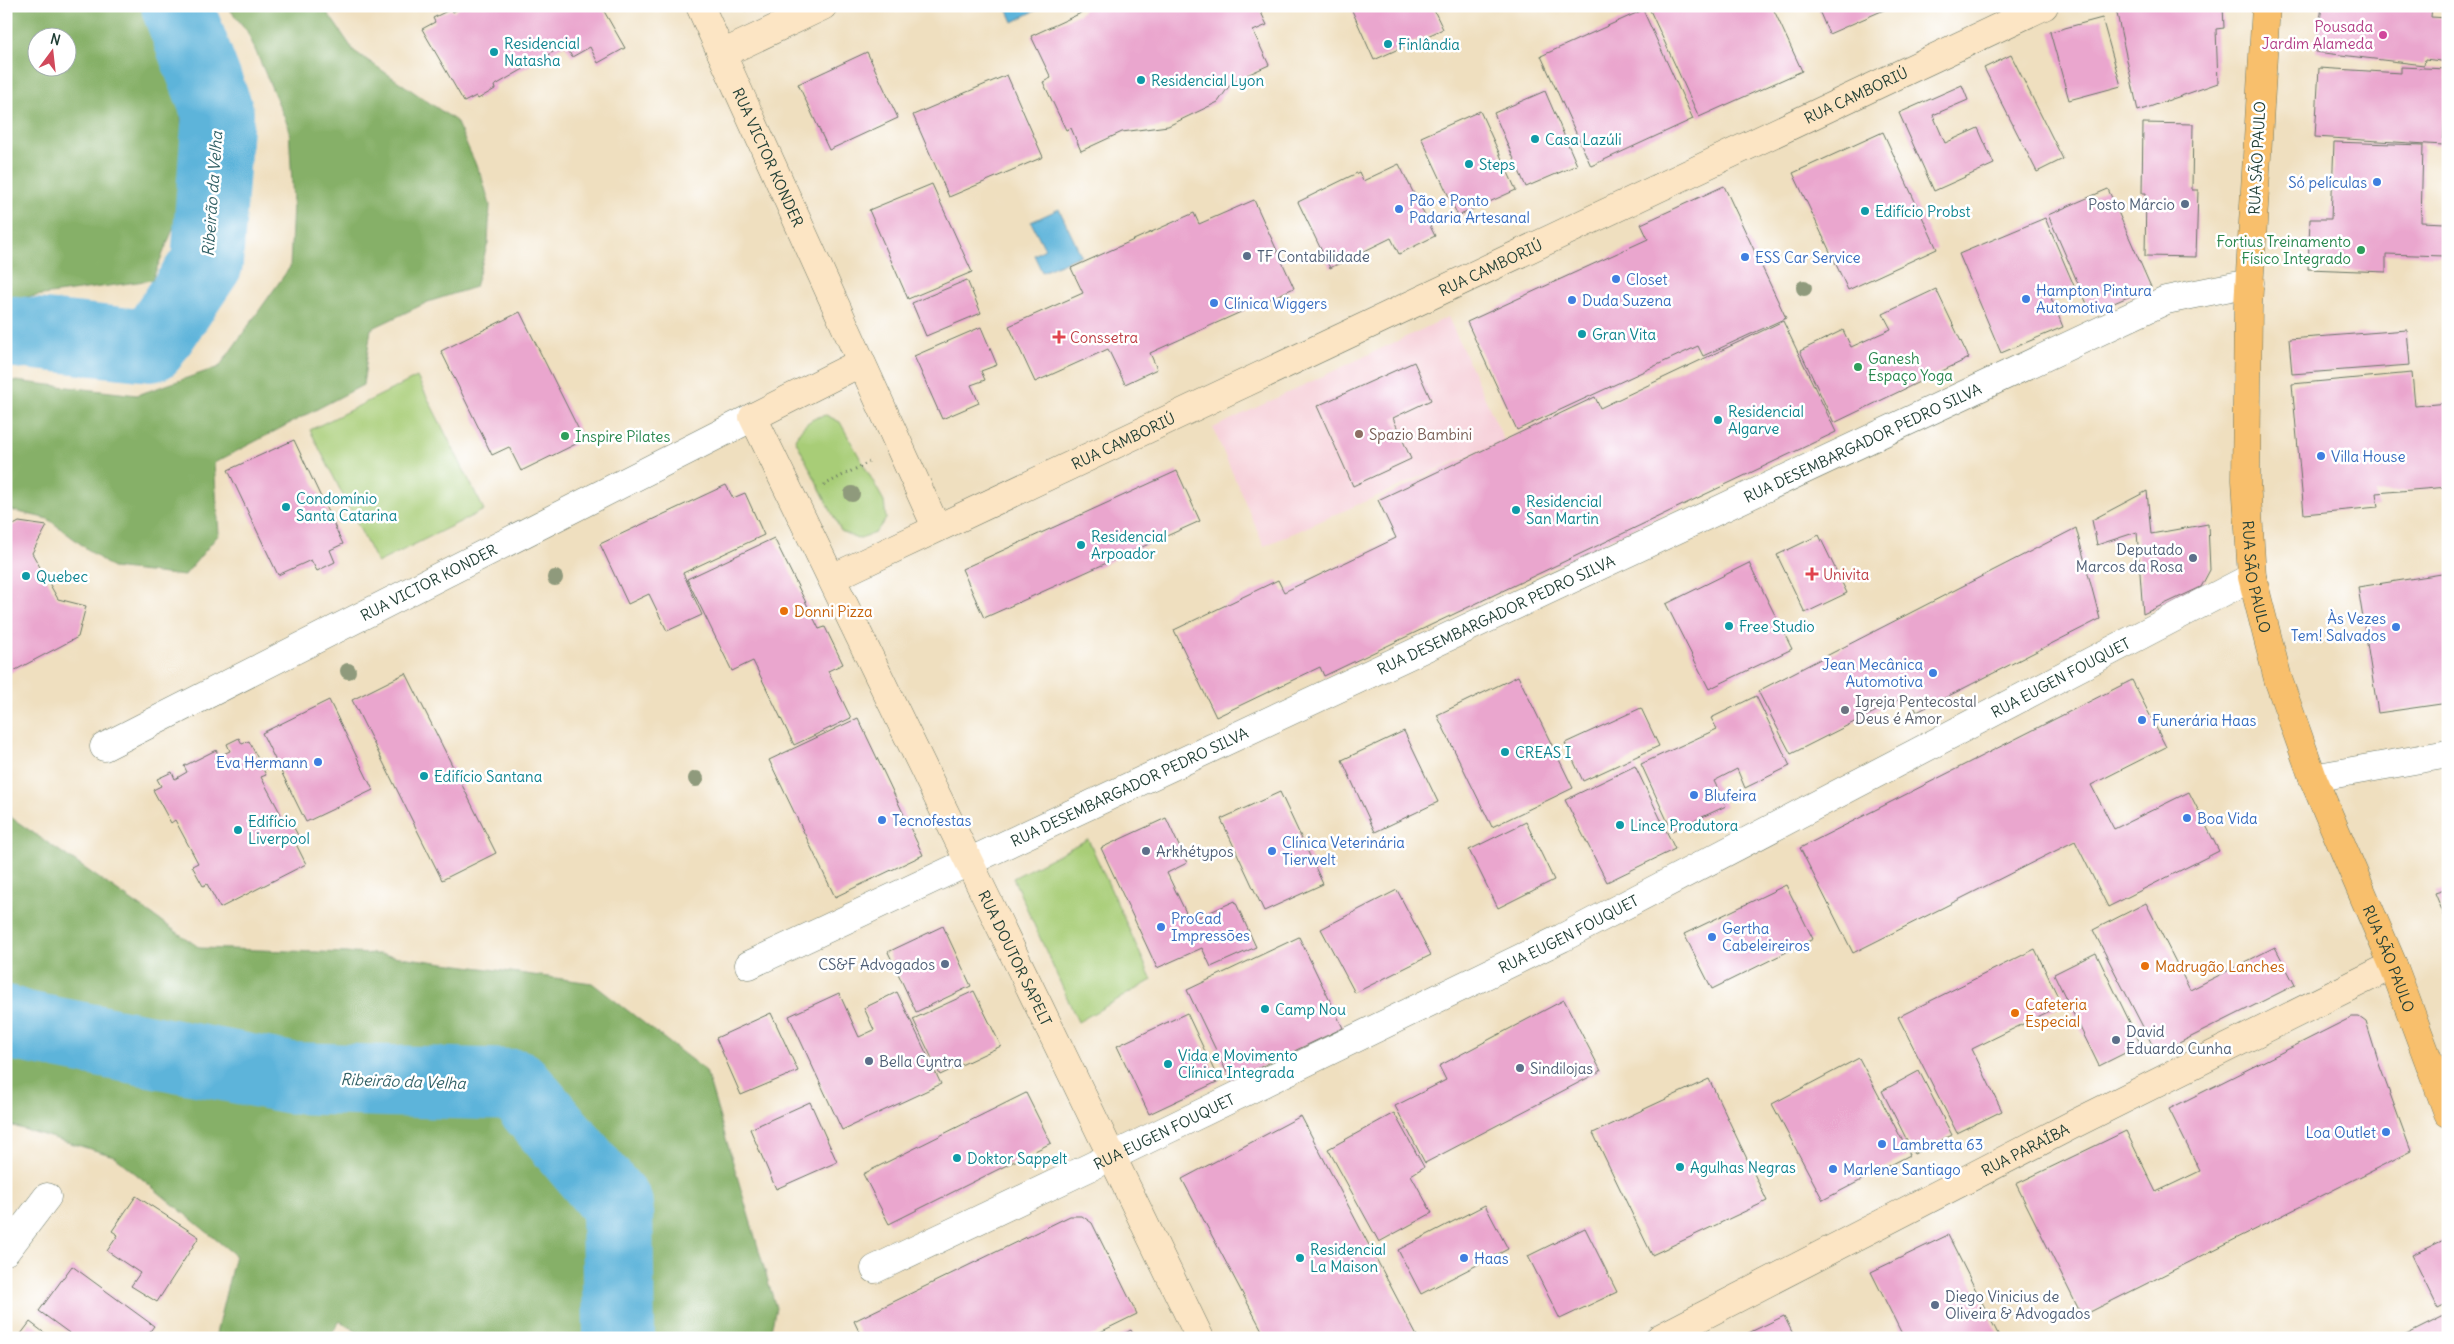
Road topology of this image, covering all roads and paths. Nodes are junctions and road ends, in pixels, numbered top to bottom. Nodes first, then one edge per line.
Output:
1 (700, 6) edge
2 (823, 6) edge
3 (2044, 6) edge
4 (2266, 6) edge
5 (722, 54) junction
6 (2250, 283) junction
7 (860, 363) junction
8 (753, 417) junction
9 (900, 447) junction
10 (794, 499) junction
11 (936, 527) junction
12 (2252, 577) junction
13 (832, 578) junction
14 (104, 747) dead end
15 (2448, 754) edge
16 (2313, 778) junction
17 (970, 861) junction
18 (749, 965) dead end
19 (2393, 965) junction
20 (2448, 1113) edge
21 (1111, 1158) junction
22 (47, 1197) dead end
23 (6, 1251) edge
24 (874, 1269) dead end
25 (1200, 1338) edge
26 (1660, 1338) edge

1 - 5 street, RUA VICTOR KONDER
2 - 5 street
3 - 11 street, RUA CAMBORIÚ
4 - 6 main road, RUA SÃO PAULO
5 - 7 street, RUA VICTOR KONDER
6 - 12 main road, RUA SÃO PAULO
6 - 17 street, RUA DESEMBARGADOR PEDRO SILVA
7 - 8 street
7 - 9 street, RUA VICTOR KONDER
8 - 10 street, RUA DOUTOR SAPELT
8 - 14 street, RUA VICTOR KONDER
9 - 10 path
9 - 11 street, RUA VICTOR KONDER
10 - 13 street, RUA DOUTOR SAPELT
11 - 13 street, RUA CAMBORIÚ
12 - 16 main road, RUA SÃO PAULO
12 - 21 street, RUA EUGEN FOUQUET
13 - 17 street, RUA DOUTOR SAPELT
15 - 16 street
16 - 19 main road, RUA SÃO PAULO
17 - 18 street, RUA DESEMBARGADOR PEDRO SILVA
17 - 21 street, RUA DOUTOR SAPELT
19 - 20 main road, RUA SÃO PAULO
19 - 26 street, RUA PARAÍBA
21 - 24 street, RUA EUGEN FOUQUET
21 - 25 street, RUA DOUTOR SAPELT
22 - 23 street

